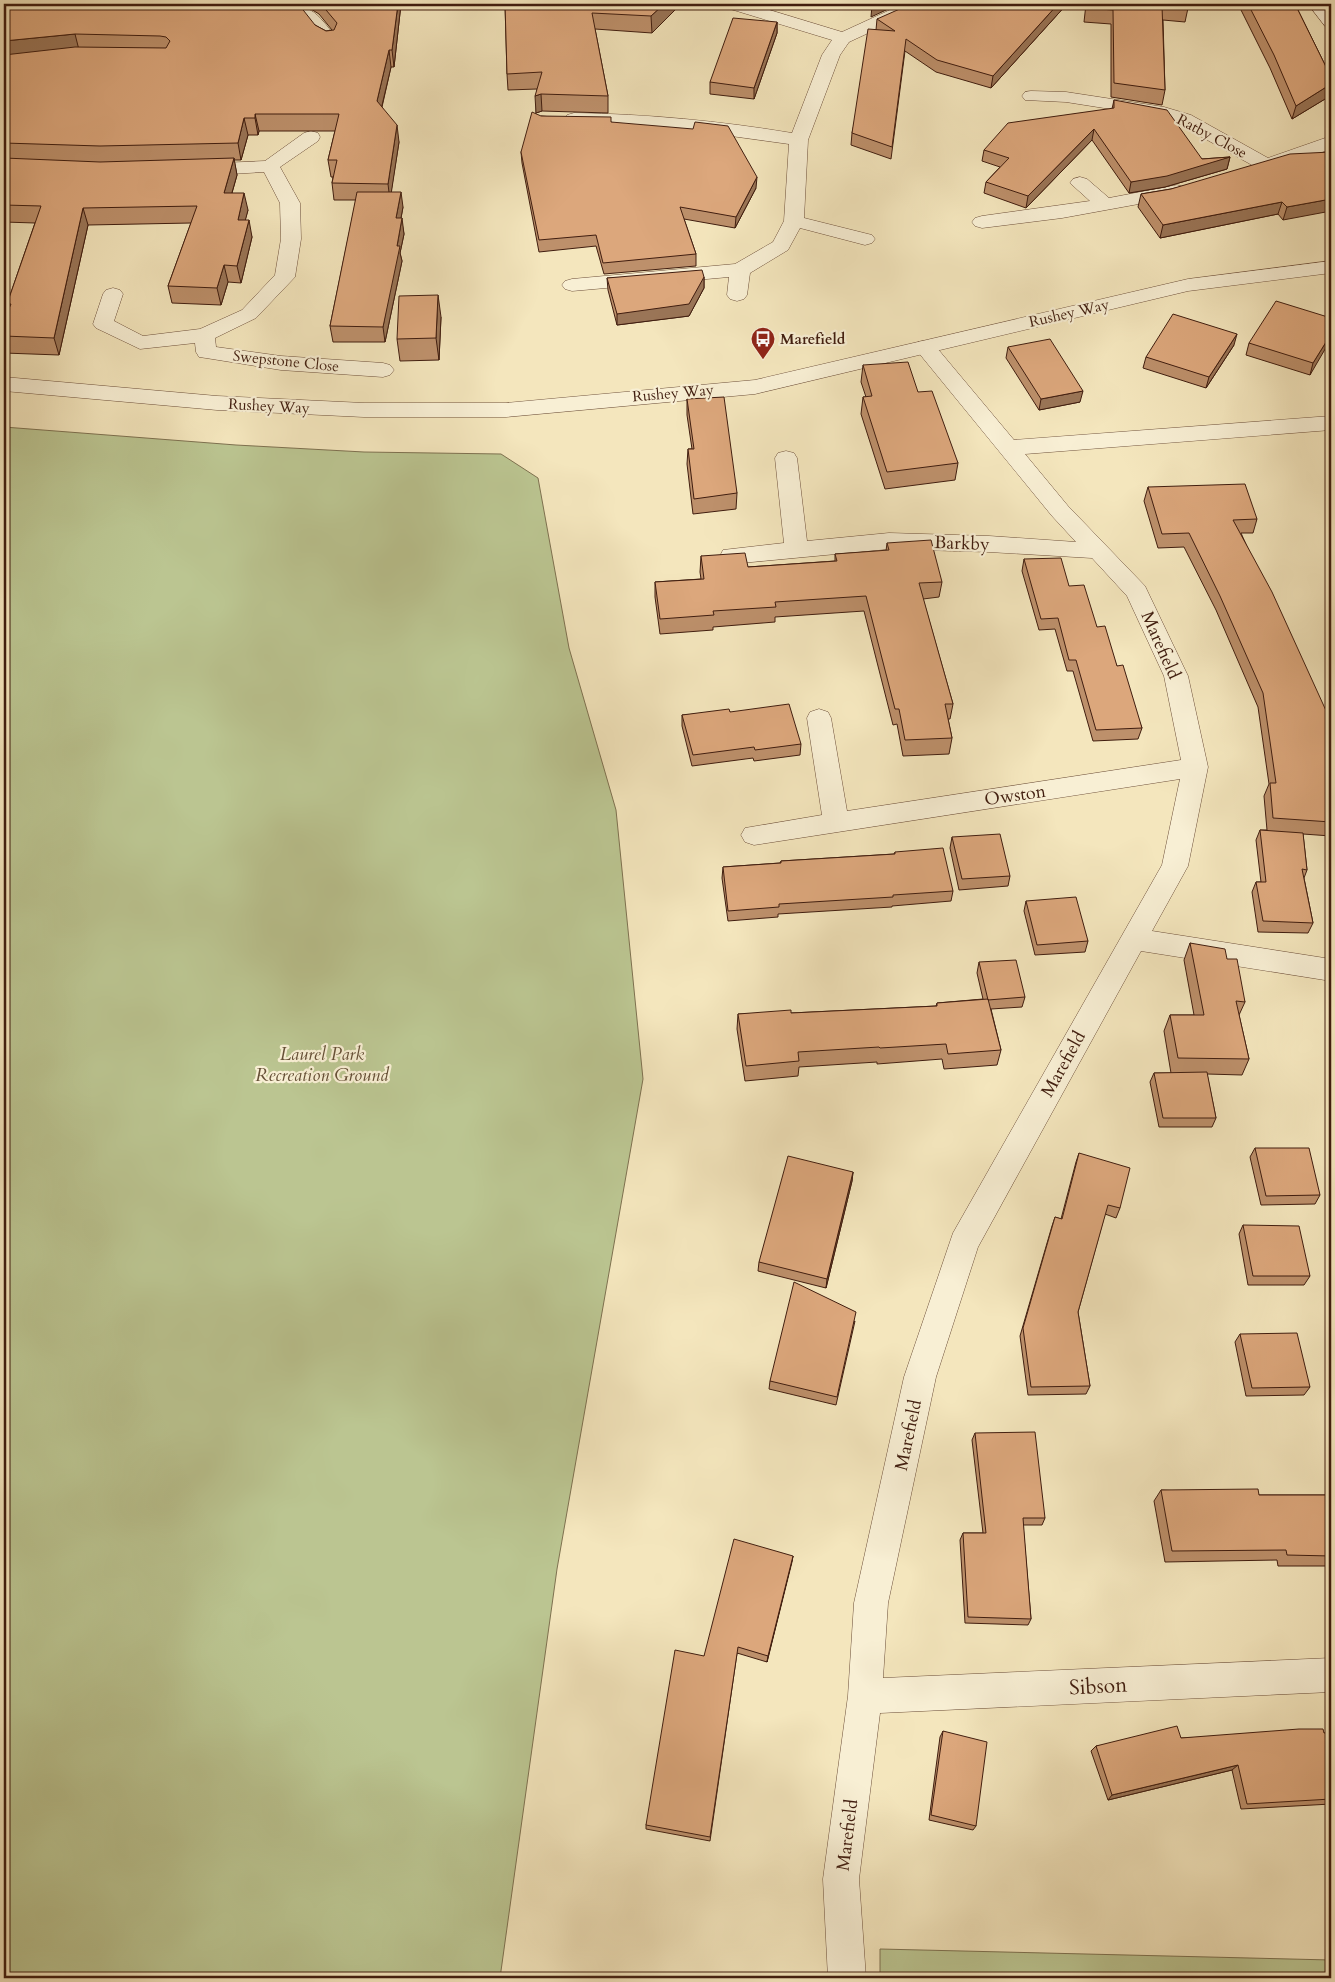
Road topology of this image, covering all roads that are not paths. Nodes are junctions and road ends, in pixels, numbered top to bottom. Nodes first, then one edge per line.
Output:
1 (281, 4) edge
2 (733, 4) edge
3 (738, 4) edge
4 (916, 4) edge
5 (1316, 4) edge
6 (1331, 22) edge
7 (842, 38) junction
8 (329, 41) edge
9 (1031, 96) dead end
10 (560, 119) edge
11 (311, 137) dead end
12 (799, 140) junction
13 (1331, 142) edge
14 (1266, 165) junction
15 (270, 166) junction
16 (182, 170) edge
17 (1239, 173) edge
18 (1080, 183) dead end
19 (1194, 186) edge
20 (1105, 204) junction
21 (794, 221) junction
22 (982, 222) dead end
23 (865, 239) dead end
24 (1331, 267) edge
25 (740, 270) junction
26 (572, 285) dead end
27 (113, 294) dead end
28 (737, 294) dead end
29 (204, 335) junction
30 (925, 347) junction
31 (383, 370) dead end
32 (4, 384) edge
33 (1331, 423) edge
34 (1008, 448) junction
35 (786, 458) dead end
36 (796, 549) junction
37 (1098, 552) junction
38 (731, 556) edge
39 (819, 718) dead end
40 (1195, 767) junction
41 (836, 823) junction
42 (754, 835) dead end
43 (1134, 938) junction
44 (1331, 970) edge
45 (1331, 1675) edge
46 (865, 1696) junction
47 (847, 1978) edge

1 - 8 street
2 - 3 street
3 - 7 street
4 - 7 street
5 - 6 street
7 - 12 street
9 - 14 street, Ratby Close
10 - 12 street
11 - 15 street
12 - 21 street
13 - 14 street, Ratby Close
14 - 17 street, Ratby Close
15 - 16 street
15 - 29 street, Swepstone Close
18 - 20 street
19 - 20 street
20 - 22 street
21 - 23 street
21 - 25 street
24 - 30 street, Rushey Way
25 - 26 street
25 - 28 street
27 - 29 street, Swepstone Close
29 - 31 street, Swepstone Close
30 - 32 street, Rushey Way
30 - 34 street, Marefield
33 - 34 street
34 - 37 street, Marefield
35 - 36 street
36 - 37 street, Barkby
36 - 38 street, Barkby
37 - 40 street, Marefield
39 - 41 street
40 - 41 street, Owston
40 - 43 street, Marefield
41 - 42 street, Owston
43 - 44 street
43 - 46 street, Marefield
45 - 46 street, Sibson
46 - 47 street, Marefield

